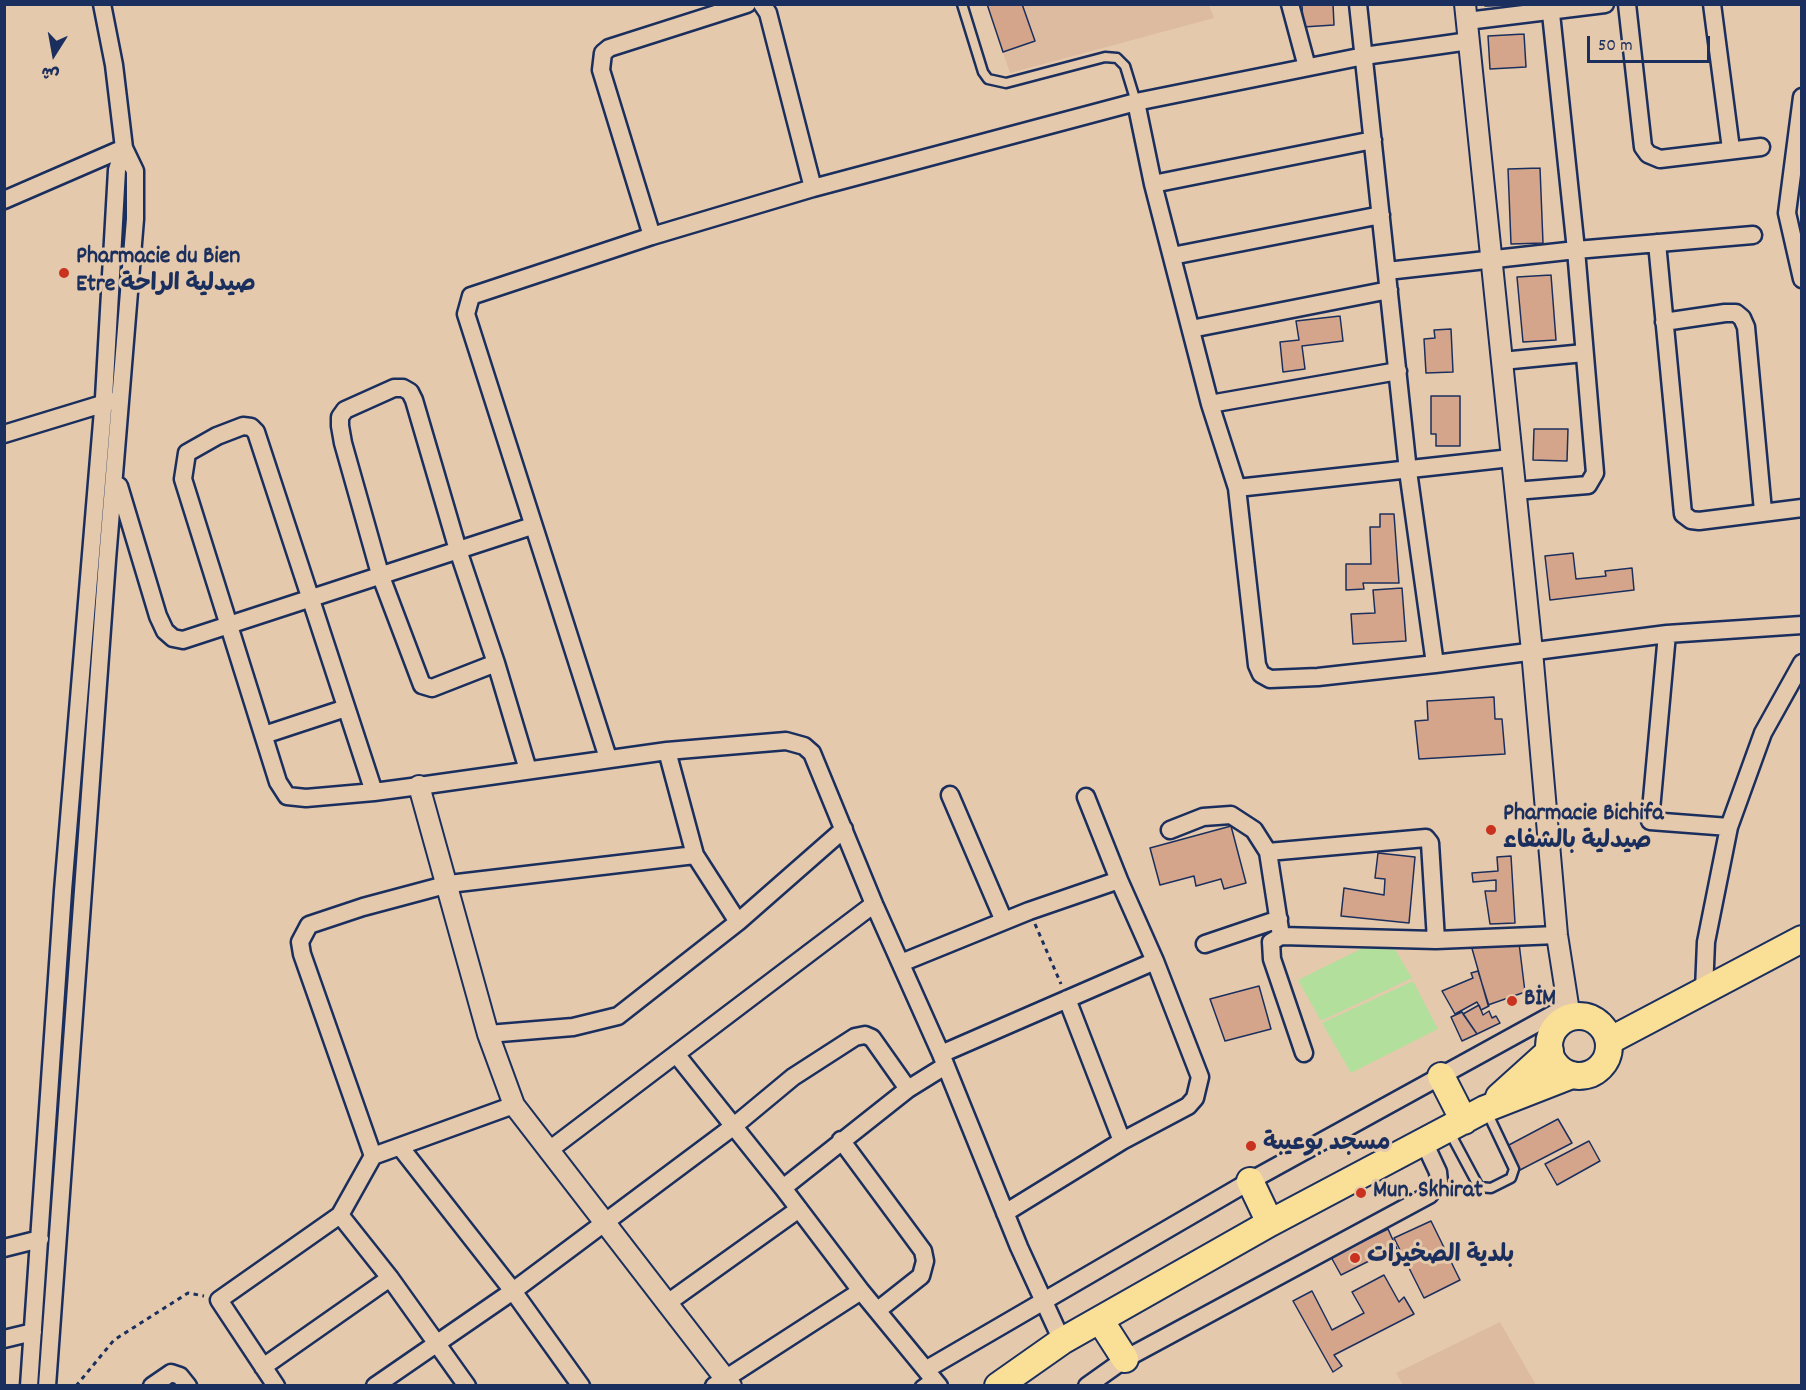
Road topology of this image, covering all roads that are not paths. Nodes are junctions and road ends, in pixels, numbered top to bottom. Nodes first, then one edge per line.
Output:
1 (102, 4) edge
2 (747, 4) edge
3 (762, 4) edge
4 (962, 4) edge
5 (1290, 4) edge
6 (1358, 4) edge
7 (1627, 4) edge
8 (1712, 4) edge
9 (1602, 5) edge
10 (1551, 7) edge
11 (1466, 13) edge
12 (1469, 41) junction
13 (1364, 56) junction
14 (1307, 66) junction
15 (1802, 97) edge
16 (1136, 102) junction
17 (1798, 136) edge
18 (1373, 140) junction
19 (1761, 147) dead end
20 (124, 148) junction
21 (1731, 149) junction
22 (1153, 184) junction
23 (813, 188) junction
24 (4, 200) edge
25 (1382, 214) junction
26 (1753, 235) dead end
27 (652, 236) junction
28 (1656, 243) junction
29 (1576, 250) junction
30 (1172, 256) junction
31 (1492, 259) junction
32 (1387, 271) junction
33 (1802, 279) edge
34 (1389, 290) junction
35 (1664, 322) junction
36 (1191, 329) junction
37 (1584, 353) junction
38 (1502, 362) junction
39 (1398, 371) junction
40 (122, 399) junction
41 (103, 404) junction
42 (1210, 404) junction
43 (4, 434) edge
44 (1511, 458) junction
45 (1408, 471) junction
46 (116, 473) junction
47 (1237, 488) junction
48 (1515, 490) junction
49 (1802, 508) edge
50 (1763, 511) junction
51 (532, 526) junction
52 (458, 550) junction
53 (380, 574) junction
54 (310, 597) junction
55 (1802, 625) edge
56 (228, 626) junction
57 (1667, 634) junction
58 (1532, 651) junction
59 (496, 663) junction
60 (1802, 663) edge
61 (1435, 664) junction
62 (346, 708) junction
63 (264, 735) junction
64 (667, 751) junction
65 (608, 758) junction
66 (528, 770) junction
67 (419, 786) junction
68 (374, 792) junction
69 (950, 795) dead end
70 (1086, 797) dead end
71 (1730, 828) junction
72 (844, 829) junction
73 (1170, 830) dead end
74 (1268, 852) junction
75 (695, 855) junction
76 (1119, 880) junction
77 (449, 884) junction
78 (874, 904) junction
79 (1004, 921) junction
80 (738, 922) junction
81 (1280, 927) junction
82 (1557, 935) junction
83 (1802, 939) edge
84 (1436, 940) junction
85 (1205, 944) dead end
86 (1155, 961) junction
87 (902, 963) junction
88 (1704, 990) junction
89 (1067, 999) junction
90 (1569, 1012) junction
91 (488, 1034) junction
92 (1609, 1041) junction
93 (1550, 1051) junction
94 (1304, 1053) dead end
95 (676, 1054) junction
96 (943, 1060) junction
97 (1572, 1075) junction
98 (1441, 1076) junction
99 (908, 1089) junction
100 (514, 1105) junction
101 (1466, 1120) junction
102 (734, 1126) junction
103 (841, 1140) junction
104 (1122, 1141) junction
105 (1424, 1142) junction
106 (401, 1148) junction
107 (548, 1151) junction
108 (373, 1155) junction
109 (1250, 1181) junction
110 (783, 1188) junction
111 (799, 1209) junction
112 (1005, 1213) junction
113 (340, 1215) junction
114 (603, 1222) junction
115 (1270, 1222) junction
116 (40, 1239) junction
117 (4, 1248) edge
118 (390, 1278) junction
119 (513, 1291) junction
120 (861, 1291) junction
121 (1042, 1301) junction
122 (666, 1304) junction
123 (878, 1310) junction
124 (1100, 1320) junction
125 (33, 1332) junction
126 (4, 1339) edge
127 (1062, 1341) junction
128 (437, 1342) junction
129 (1125, 1359) junction
130 (263, 1367) junction
131 (930, 1379) edge
132 (723, 1383) edge
133 (29, 1386) edge
134 (47, 1386) edge
135 (152, 1386) edge
136 (188, 1386) edge
137 (276, 1386) edge
138 (375, 1386) edge
139 (467, 1386) edge
140 (581, 1386) edge
141 (998, 1386) edge
142 (1087, 1386) edge

1 - 20 street
2 - 27 street
3 - 23 street
4 - 16 lane
5 - 14 street
6 - 13 street
7 - 21 street
8 - 21 street
9 - 10 street
10 - 11 street
10 - 29 street
11 - 12 street
12 - 13 street
12 - 31 street
13 - 14 street
13 - 18 street
14 - 16 street
15 - 17 street
16 - 22 street
16 - 23 street
17 - 33 street
18 - 22 street
18 - 25 street
19 - 21 street
20 - 24 street
20 - 40 street
20 - 41 street
22 - 30 street
23 - 27 street
25 - 30 street
25 - 32 street
26 - 28 street
27 - 51 street
28 - 29 street
28 - 35 street
29 - 31 street
29 - 37 street
30 - 36 street
31 - 32 street
31 - 38 street
32 - 34 street
34 - 36 street
34 - 39 street
35 - 50 street
35 - 50 street
36 - 42 street
37 - 38 street
37 - 48 street
38 - 44 street
39 - 42 street
39 - 45 street
40 - 41 street
40 - 46 street
41 - 43 street
41 - 116 street
42 - 47 street
44 - 45 street
44 - 48 street
45 - 47 street
45 - 61 street
46 - 56 street
46 - 134 street
47 - 61 street
48 - 58 street
49 - 50 street
51 - 52 street
51 - 65 street
52 - 53 street
52 - 53 street
52 - 59 street
53 - 54 street
53 - 59 street
54 - 56 street
54 - 56 street
54 - 62 street
55 - 57 street
56 - 63 street
57 - 58 street
57 - 71 street
58 - 61 street
58 - 82 street
59 - 66 street
60 - 71 street
62 - 63 street
62 - 68 street
63 - 68 street
64 - 65 street
64 - 72 street
64 - 75 street
65 - 66 street
66 - 67 street
67 - 68 street
67 - 77 street
69 - 79 street
70 - 76 street
71 - 88 street
72 - 78 street
72 - 80 street
73 - 74 street
74 - 81 street
74 - 84 street
75 - 77 street
75 - 80 street
76 - 79 street
76 - 86 street
77 - 91 street
77 - 108 street
78 - 87 street
78 - 95 street
79 - 87 street
80 - 91 street
81 - 84 street
81 - 85 street
81 - 94 street
82 - 84 street
82 - 90 street
83 - 88 main road
86 - 89 street
86 - 104 street
87 - 96 street
88 - 92 main road
89 - 96 street
89 - 104 street
90 - 92 main road
90 - 93 main road
90 - 98 street
91 - 100 street
92 - 97 main road
93 - 97 main road
93 - 101 main road
95 - 102 street
95 - 107 street
96 - 99 street
96 - 112 street
97 - 101 main road
98 - 101 main road
98 - 109 street
99 - 102 street
99 - 103 street
100 - 106 street
100 - 107 street
101 - 101 lane
101 - 105 main road
102 - 110 street
102 - 114 street
103 - 110 street
103 - 123 street
104 - 112 street
105 - 115 main road
105 - 129 street
106 - 108 street
106 - 119 street
107 - 114 street
108 - 113 street
109 - 115 main road
109 - 121 street
110 - 111 street
111 - 120 street
111 - 122 street
112 - 121 street
113 - 118 street
113 - 130 street
114 - 119 street
114 - 122 street
115 - 124 main road
116 - 117 street
116 - 125 street
118 - 128 street
118 - 130 street
119 - 128 street
119 - 140 street
120 - 123 street
120 - 132 street
121 - 127 street
121 - 131 street
122 - 132 street
123 - 131 street
124 - 127 main road
124 - 129 main road
125 - 126 street
125 - 133 street
127 - 141 main road
128 - 138 street
128 - 139 street
129 - 142 street
130 - 137 street
135 - 136 street

